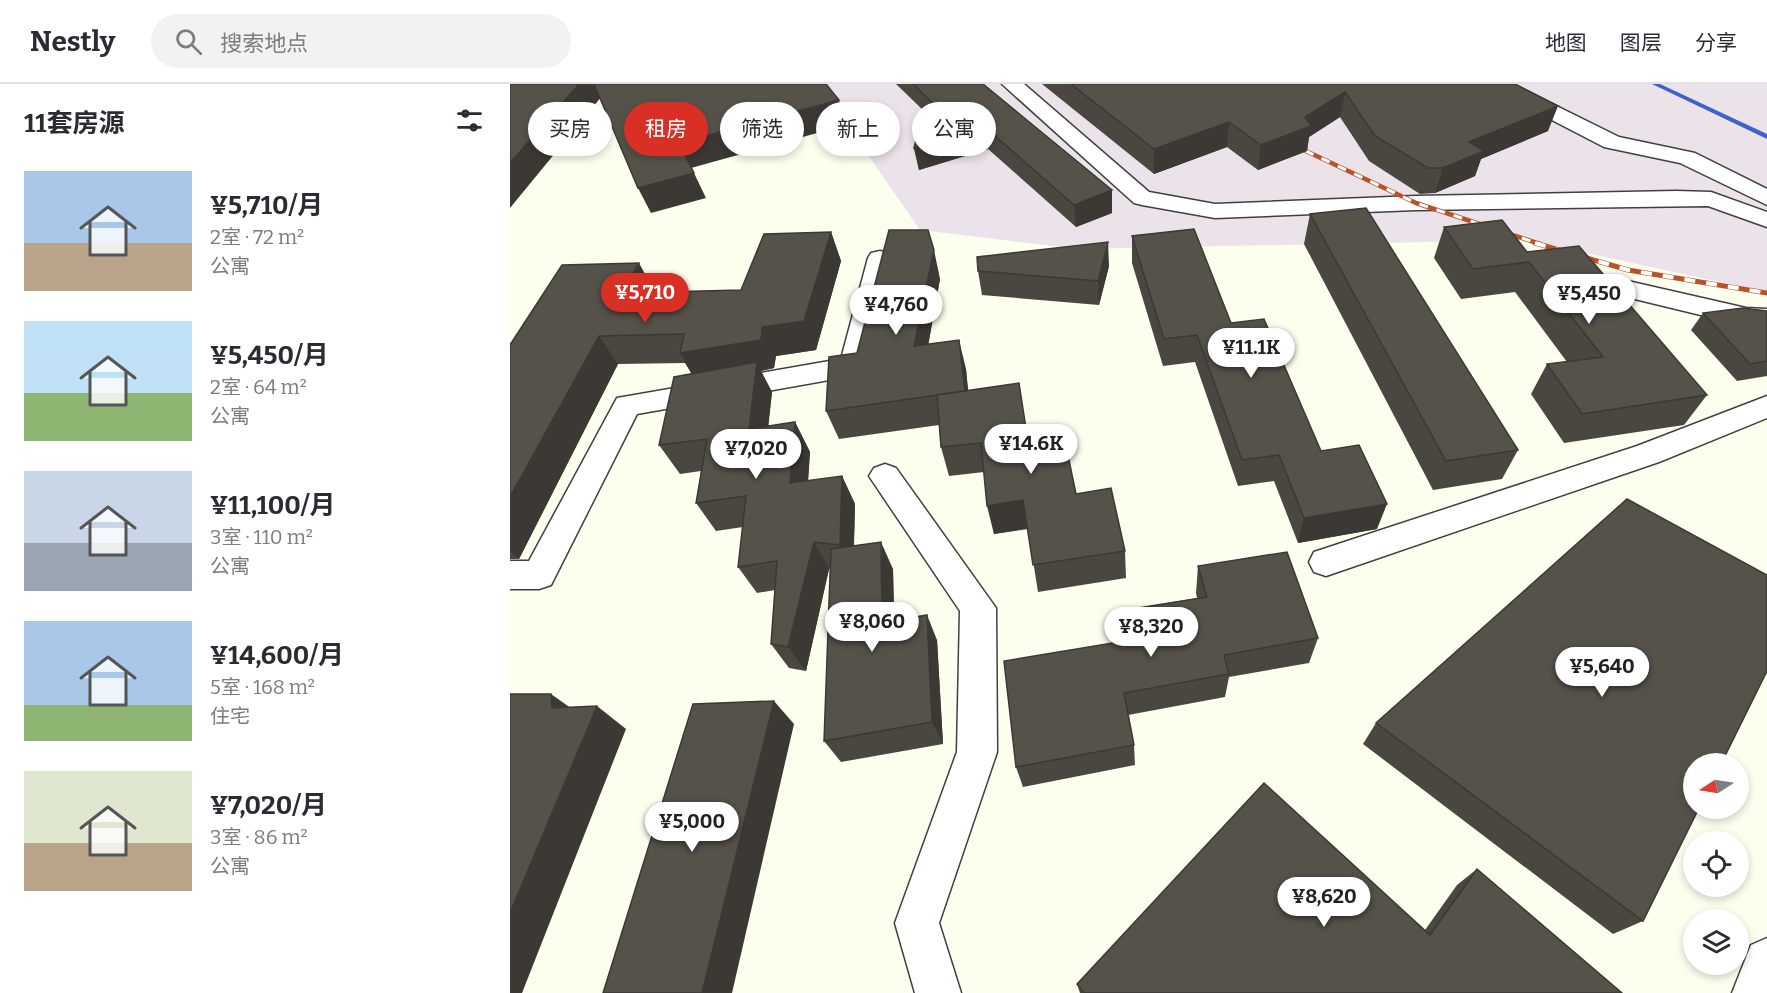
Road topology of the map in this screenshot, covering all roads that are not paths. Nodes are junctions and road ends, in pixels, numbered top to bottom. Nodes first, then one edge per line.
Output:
1 (1011, 84) edge
2 (1497, 84) edge
3 (1767, 198) edge
4 (1767, 220) edge
5 (880, 258) edge
6 (1619, 287) dead end
7 (1767, 318) edge
8 (1767, 406) edge
9 (885, 476) dead end
10 (1326, 562) dead end
11 (510, 575) edge
12 (1767, 961) edge
13 (938, 993) edge
14 (1755, 993) edge

1 - 4 street
2 - 3 street
5 - 11 street
6 - 7 street
8 - 10 street
9 - 13 street
12 - 14 street

